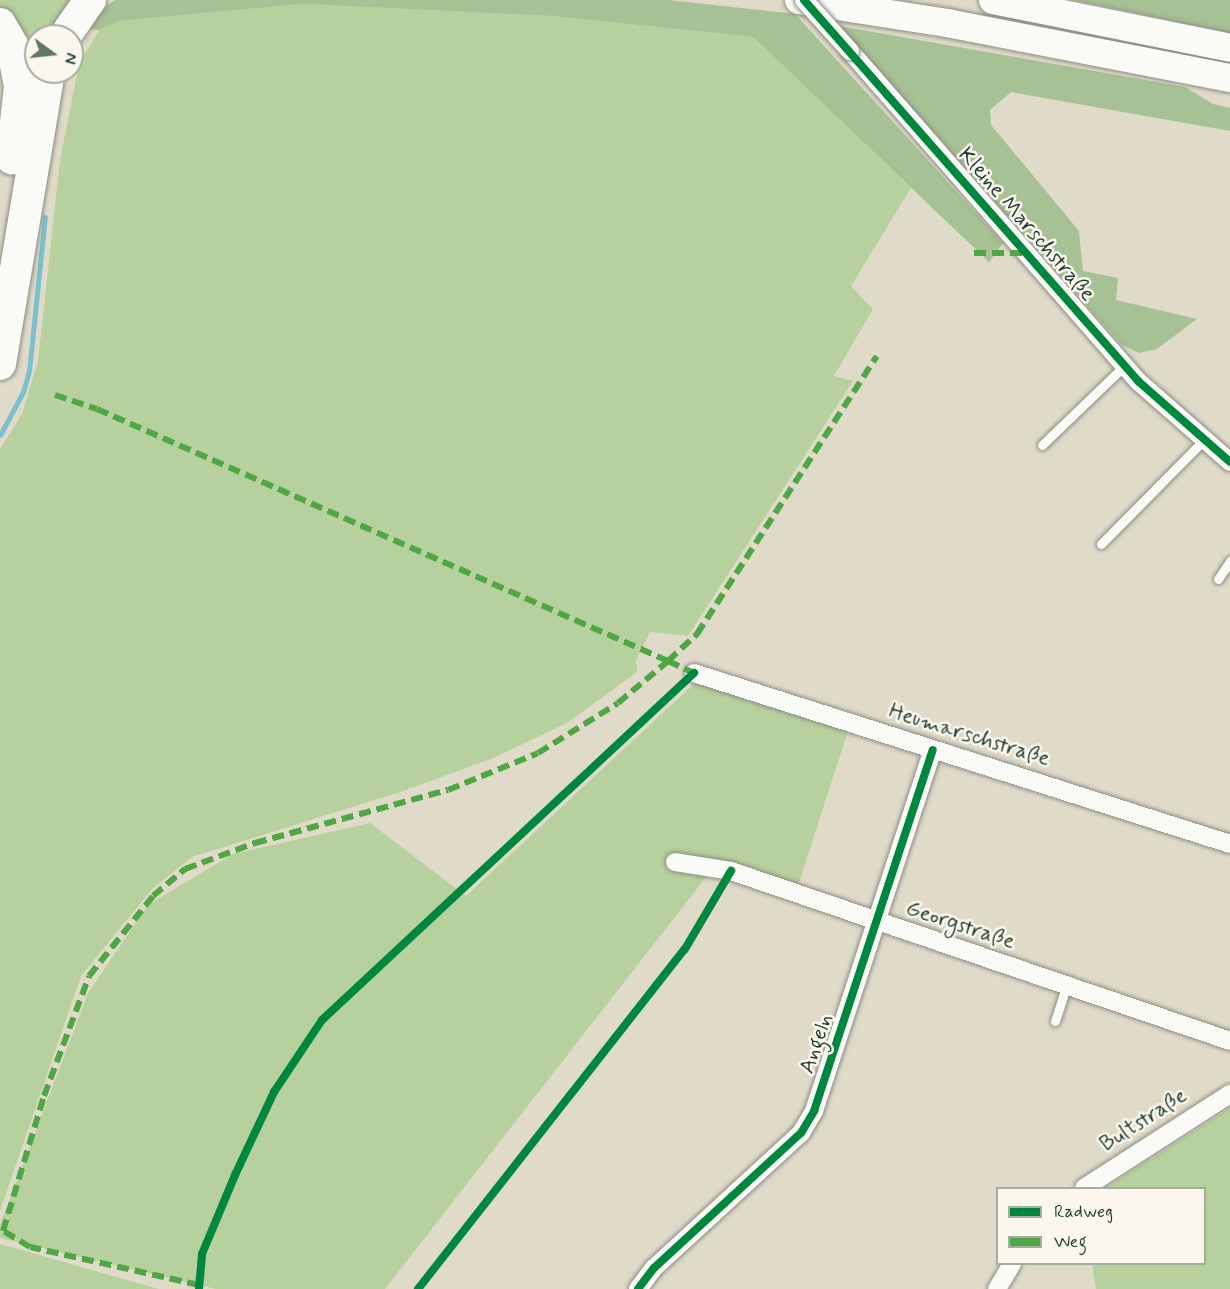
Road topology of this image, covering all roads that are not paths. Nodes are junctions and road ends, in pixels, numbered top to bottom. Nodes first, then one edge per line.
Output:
1 (90, 0) edge
2 (799, 0) edge
3 (804, 0) edge
4 (993, 0) edge
5 (0, 24) edge
6 (73, 24) edge
7 (1230, 48) edge
8 (1230, 78) edge
9 (47, 84) edge
10 (0, 233) edge
11 (0, 364) edge
12 (1125, 365) junction
13 (1203, 441) junction
14 (1042, 445) dead end
15 (1230, 462) edge
16 (1101, 544) dead end
17 (1230, 561) edge
18 (1218, 579) dead end
19 (694, 673) dead end
20 (933, 750) junction
21 (1230, 844) edge
22 (675, 862) dead end
23 (877, 924) junction
24 (1066, 987) junction
25 (1055, 1021) dead end
26 (1230, 1041) edge
27 (1230, 1094) edge
28 (1085, 1187) edge
29 (1011, 1265) edge
30 (638, 1289) edge
31 (998, 1289) edge

1 - 6 highway
2 - 8 highway
3 - 12 street, Kleine Marschstraße, bridge
4 - 7 highway
5 - 10 highway
9 - 11 highway
12 - 13 street, Kleine Marschstraße
12 - 14 lane
13 - 15 street, Kleine Marschstraße
13 - 16 lane
17 - 18 lane
19 - 20 street, Heumarschstraße
20 - 21 street, Heumarschstraße
20 - 23 street, Angeln
22 - 23 street, Georgstraße
23 - 24 street, Georgstraße
23 - 30 street, Angeln
24 - 25 lane
24 - 26 street, Georgstraße
27 - 28 street, Bultstraße
29 - 31 street

